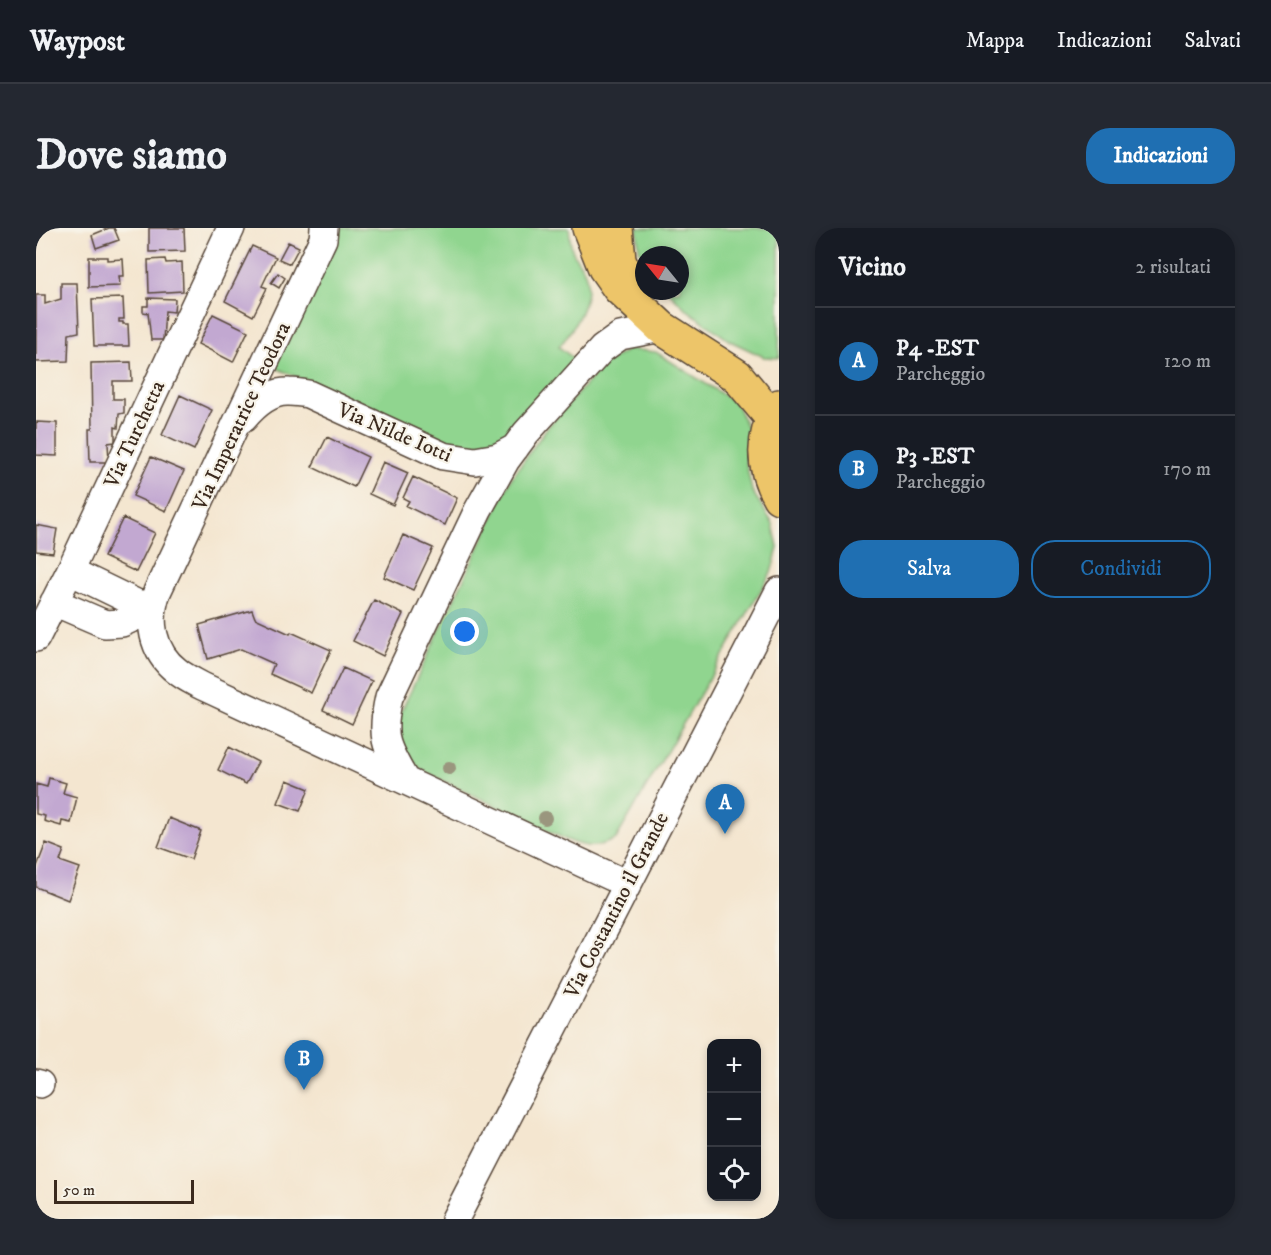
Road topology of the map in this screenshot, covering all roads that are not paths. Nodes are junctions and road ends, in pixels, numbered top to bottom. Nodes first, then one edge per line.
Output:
1 (231, 228) edge
2 (324, 228) edge
3 (589, 228) edge
4 (616, 228) edge
5 (636, 303) junction
6 (662, 328) junction
7 (777, 404) edge
8 (235, 428) junction
9 (515, 448) junction
10 (779, 497) edge
11 (70, 572) junction
12 (779, 591) edge
13 (54, 602) junction
14 (152, 609) junction
15 (36, 638) edge
16 (405, 780) junction
17 (627, 884) junction
18 (454, 1219) edge

1 - 11 street, Via Turchetta
2 - 8 street, Via Imperatrice Teodora
3 - 5 main road
4 - 5 main road
5 - 6 main road
6 - 7 main road
6 - 9 street
7 - 10 main road
8 - 9 street, Via Nilde Iotti
8 - 14 street, Via Imperatrice Teodora
9 - 16 street
11 - 13 street, Via Turchetta
11 - 14 street
12 - 17 street, Via Costantino il Grande
13 - 14 street
13 - 15 street, Via Turchetta
14 - 16 street
16 - 17 street
17 - 18 street, Via Costantino il Grande

